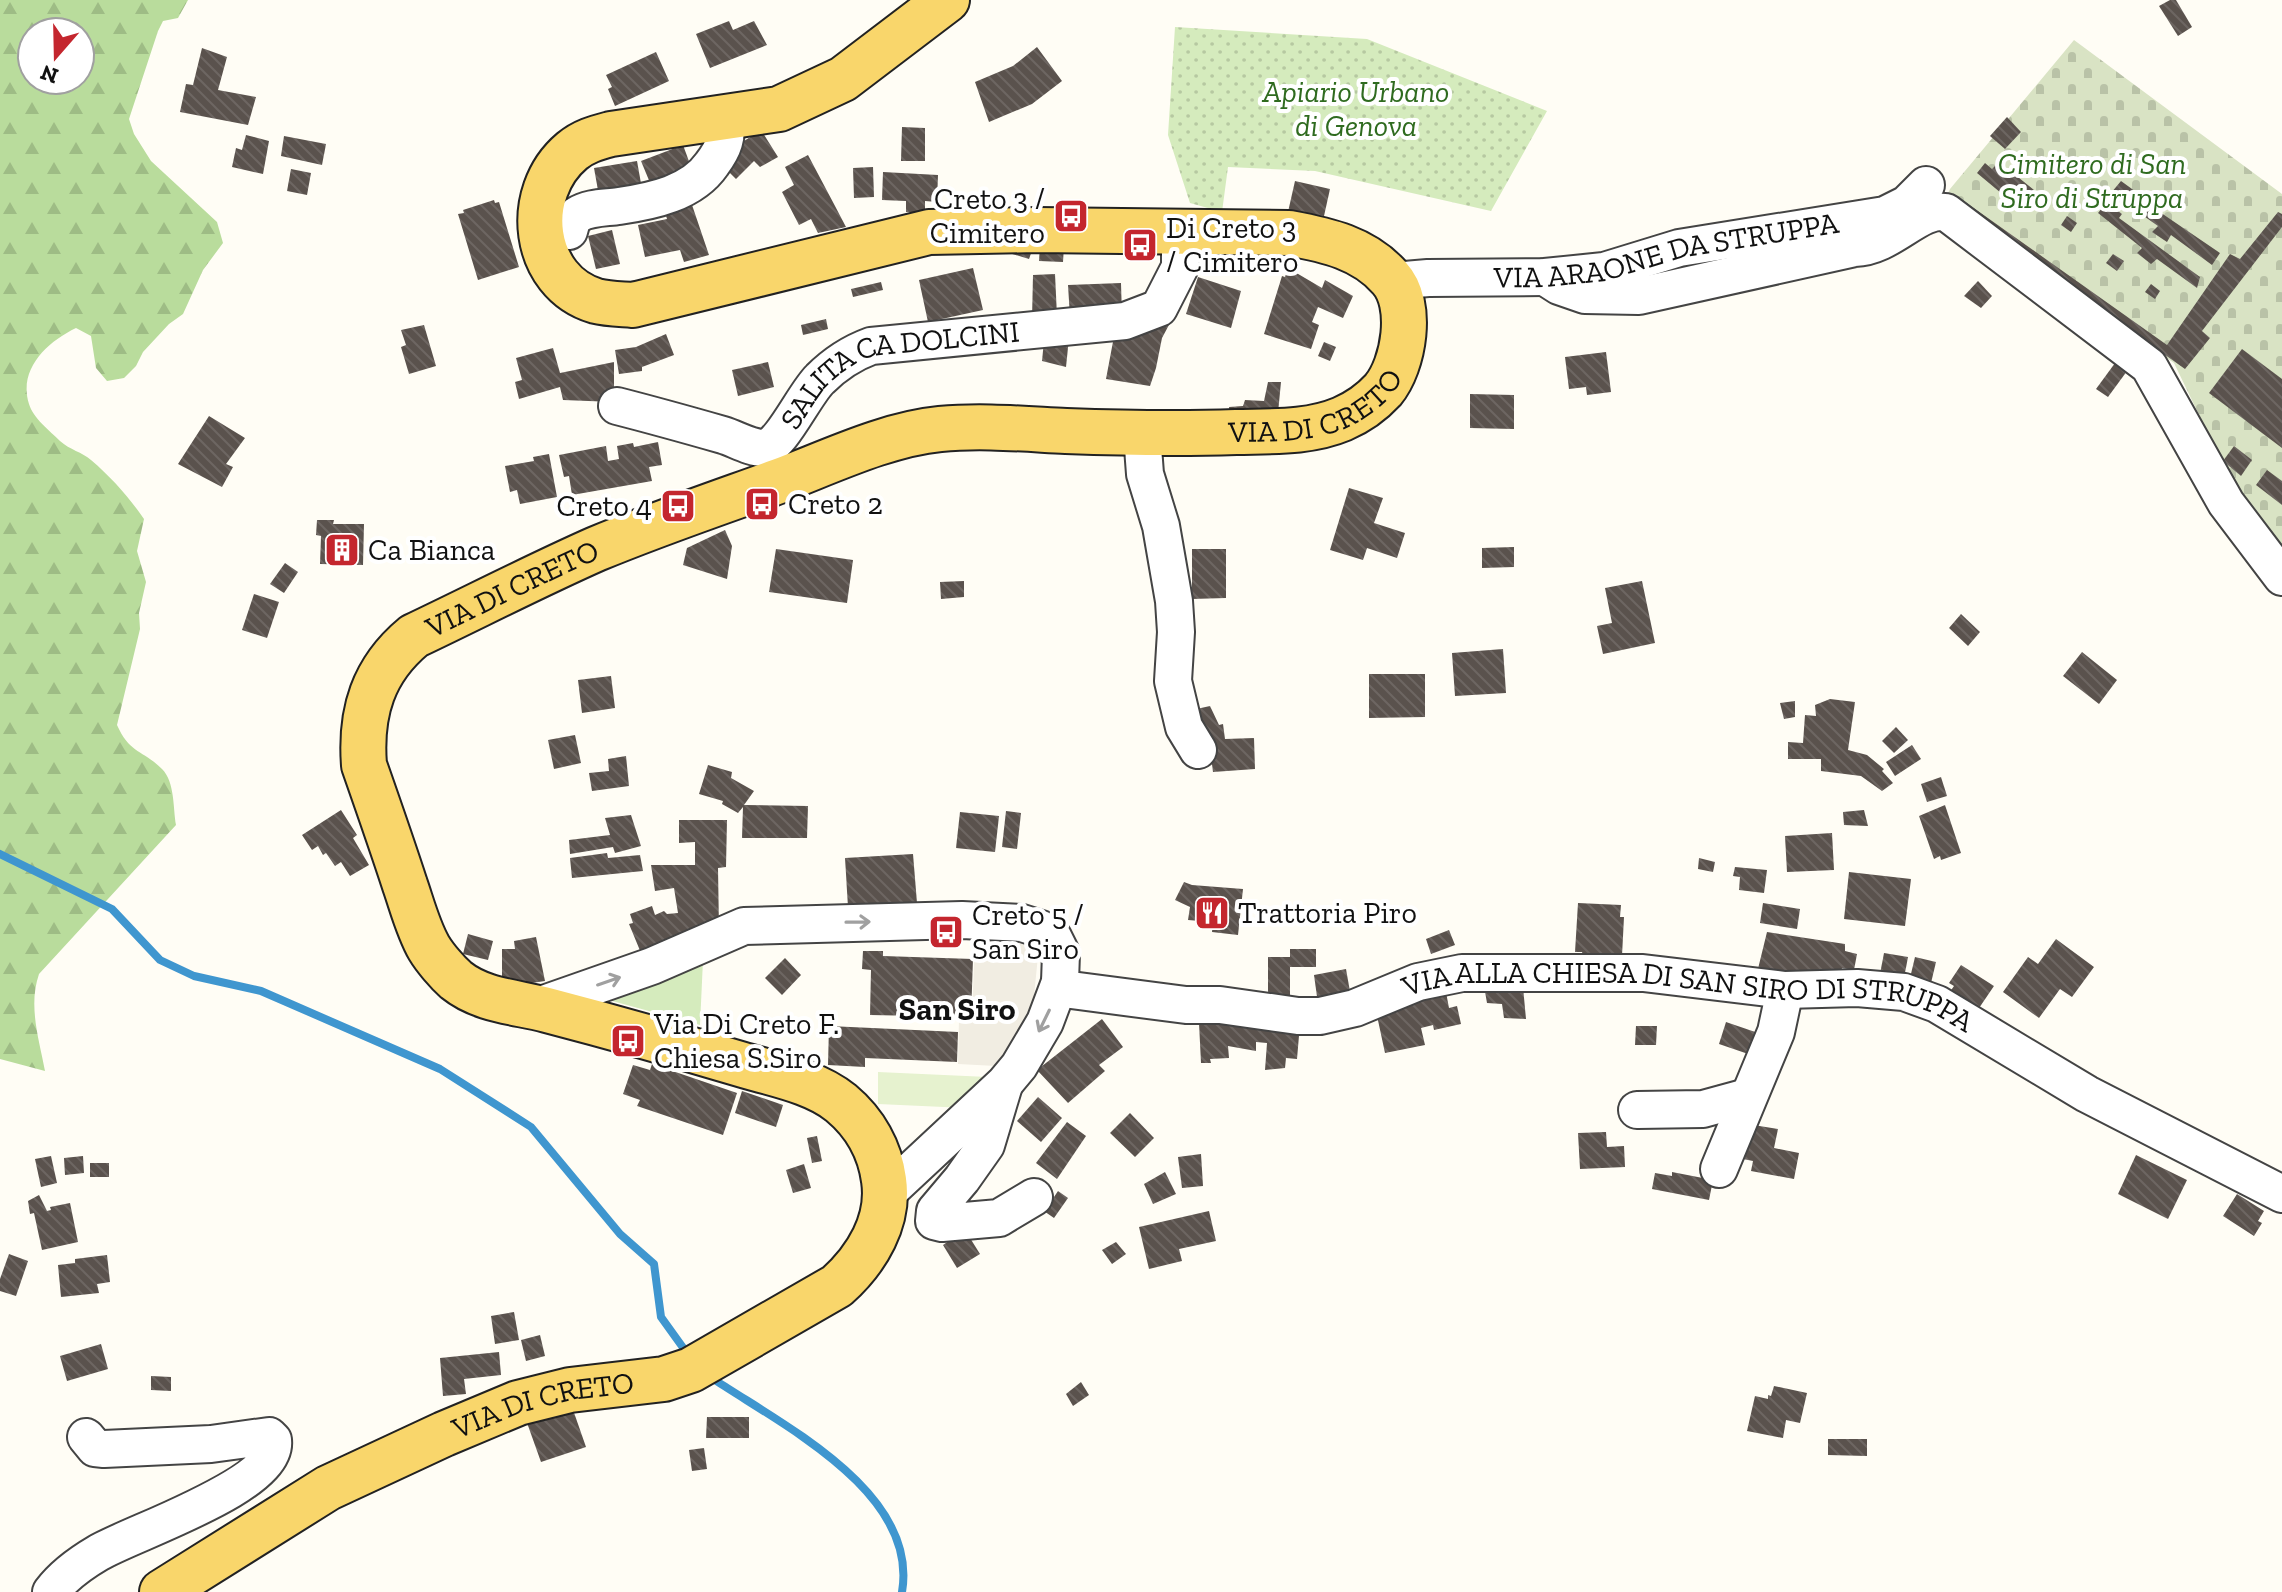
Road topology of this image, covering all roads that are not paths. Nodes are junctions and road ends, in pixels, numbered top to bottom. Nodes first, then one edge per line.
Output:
1 (947, 0) edge
2 (725, 118) junction
3 (1926, 185) dead end
4 (569, 231) dead end
5 (1180, 249) junction
6 (1545, 277) junction
7 (1393, 281) junction
8 (617, 406) dead end
9 (1142, 434) junction
10 (2282, 577) edge
11 (1198, 750) dead end
12 (1060, 982) junction
13 (1785, 990) junction
14 (535, 1007) junction
15 (1004, 1084) junction
16 (1747, 1097) junction
17 (1637, 1110) dead end
18 (1719, 1169) dead end
19 (886, 1194) junction
20 (2282, 1194) edge
21 (1034, 1197) dead end
22 (86, 1437) dead end
23 (51, 1592) edge
24 (162, 1592) edge

1 - 2 main road
2 - 4 street
2 - 5 main road
3 - 6 street, VIA ARAONE DA STRUPPA
5 - 7 main road
5 - 8 street, SALITA CA DOLCINI
6 - 7 street, VIA ARAONE DA STRUPPA
6 - 10 street
7 - 9 main road, VIA DI CRETO
9 - 11 street
9 - 14 main road, VIA DI CRETO
12 - 13 street, VIA ALLA CHIESA DI SAN SIRO DI STRUPPA
14 -> 12 street
12 -> 15 street
13 - 16 street
13 - 20 street, VIA ALLA CHIESA DI SAN SIRO DI STRUPPA
14 - 19 main road, VIA DI CRETO
15 - 19 street
15 - 21 street
16 - 17 street
16 - 18 street
19 - 24 main road, VIA DI CRETO
22 - 23 street

